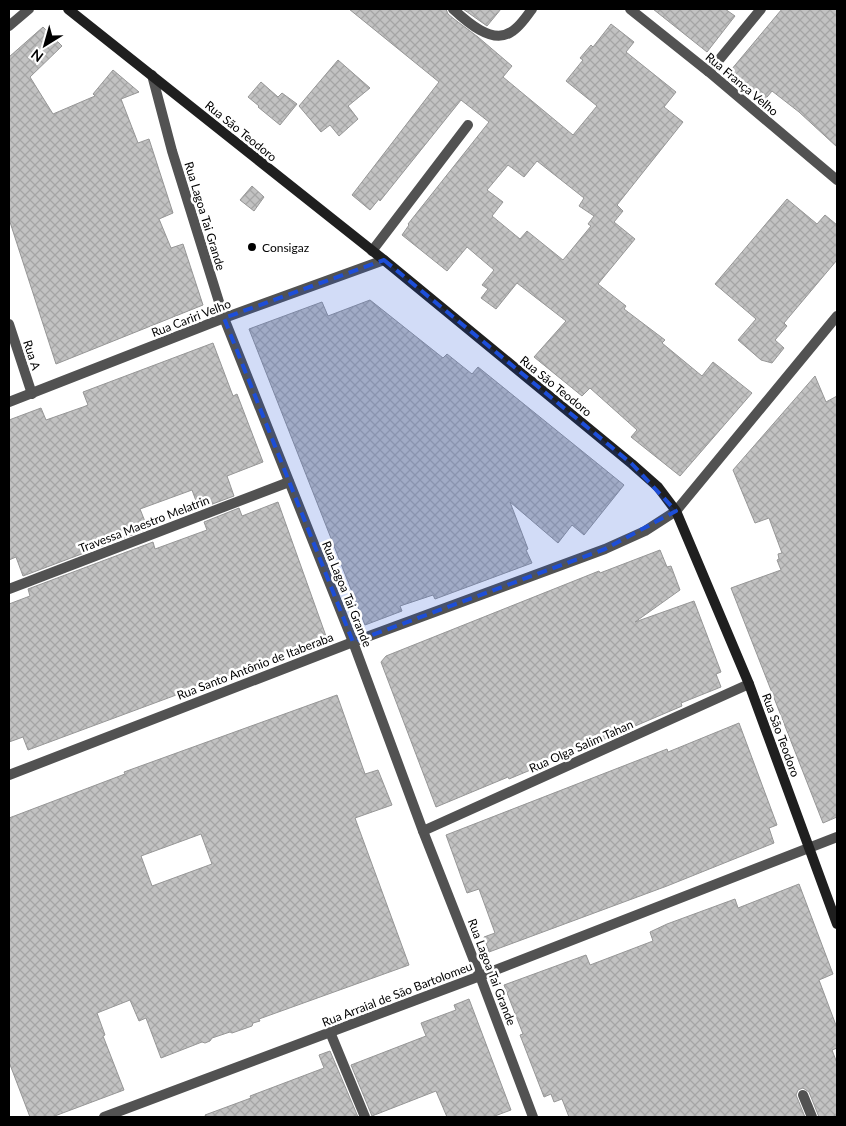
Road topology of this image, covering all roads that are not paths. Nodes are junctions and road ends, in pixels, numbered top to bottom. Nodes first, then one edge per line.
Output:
1 (29, 9) edge
2 (68, 9) edge
3 (453, 9) edge
4 (532, 9) edge
5 (630, 9) edge
6 (761, 9) edge
7 (9, 26) edge
8 (709, 72) junction
9 (152, 75) junction
10 (468, 125) dead end
11 (837, 180) edge
12 (372, 251) junction
13 (384, 260) junction
14 (837, 316) edge
15 (224, 318) junction
16 (9, 324) edge
17 (32, 394) junction
18 (9, 402) edge
19 (289, 482) junction
20 (676, 511) junction
21 (9, 589) edge
22 (353, 642) junction
23 (749, 684) junction
24 (9, 775) edge
25 (423, 831) junction
26 (837, 837) edge
27 (808, 848) junction
28 (837, 924) edge
29 (480, 976) junction
30 (330, 1032) junction
31 (803, 1094) dead end
32 (104, 1117) edge
33 (365, 1117) edge
34 (533, 1117) edge
35 (812, 1117) edge

1 - 7 street
2 - 9 main road, Rua São Teodoro
3 - 4 street
5 - 8 street, Rua França Velho
6 - 8 street
8 - 11 street, Rua França Velho
9 - 12 main road, Rua São Teodoro
9 - 15 street, Rua Lagoa Tai Grande
10 - 12 street
12 - 13 main road, Rua São Teodoro
13 - 15 street, Rua Cariri Velho
13 - 20 main road, Rua São Teodoro
14 - 20 street
15 - 17 street, Rua Cariri Velho
15 - 19 street, Rua Lagoa Tai Grande
16 - 17 street, Rua A
17 - 18 street, Rua Cariri Velho
19 - 21 street, Travessa Maestro Melatrin
19 - 22 street, Rua Lagoa Tai Grande
20 - 22 street, Rua Santo Antônio de Itaberaba
20 - 23 main road, Rua São Teodoro
22 - 24 street, Rua Santo Antônio de Itaberaba
22 - 25 street, Rua Lagoa Tai Grande
23 - 25 street, Rua Olga Salim Tahan
23 - 27 main road, Rua São Teodoro
25 - 29 street, Rua Lagoa Tai Grande
26 - 27 street, Rua Arraial de São Bartolomeu
27 - 28 main road, Rua São Teodoro
27 - 29 street, Rua Arraial de São Bartolomeu
29 - 30 street, Rua Arraial de São Bartolomeu
29 - 34 street, Rua Lagoa Tai Grande
30 - 32 street, Rua Arraial de São Bartolomeu
30 - 33 street
31 - 35 street

